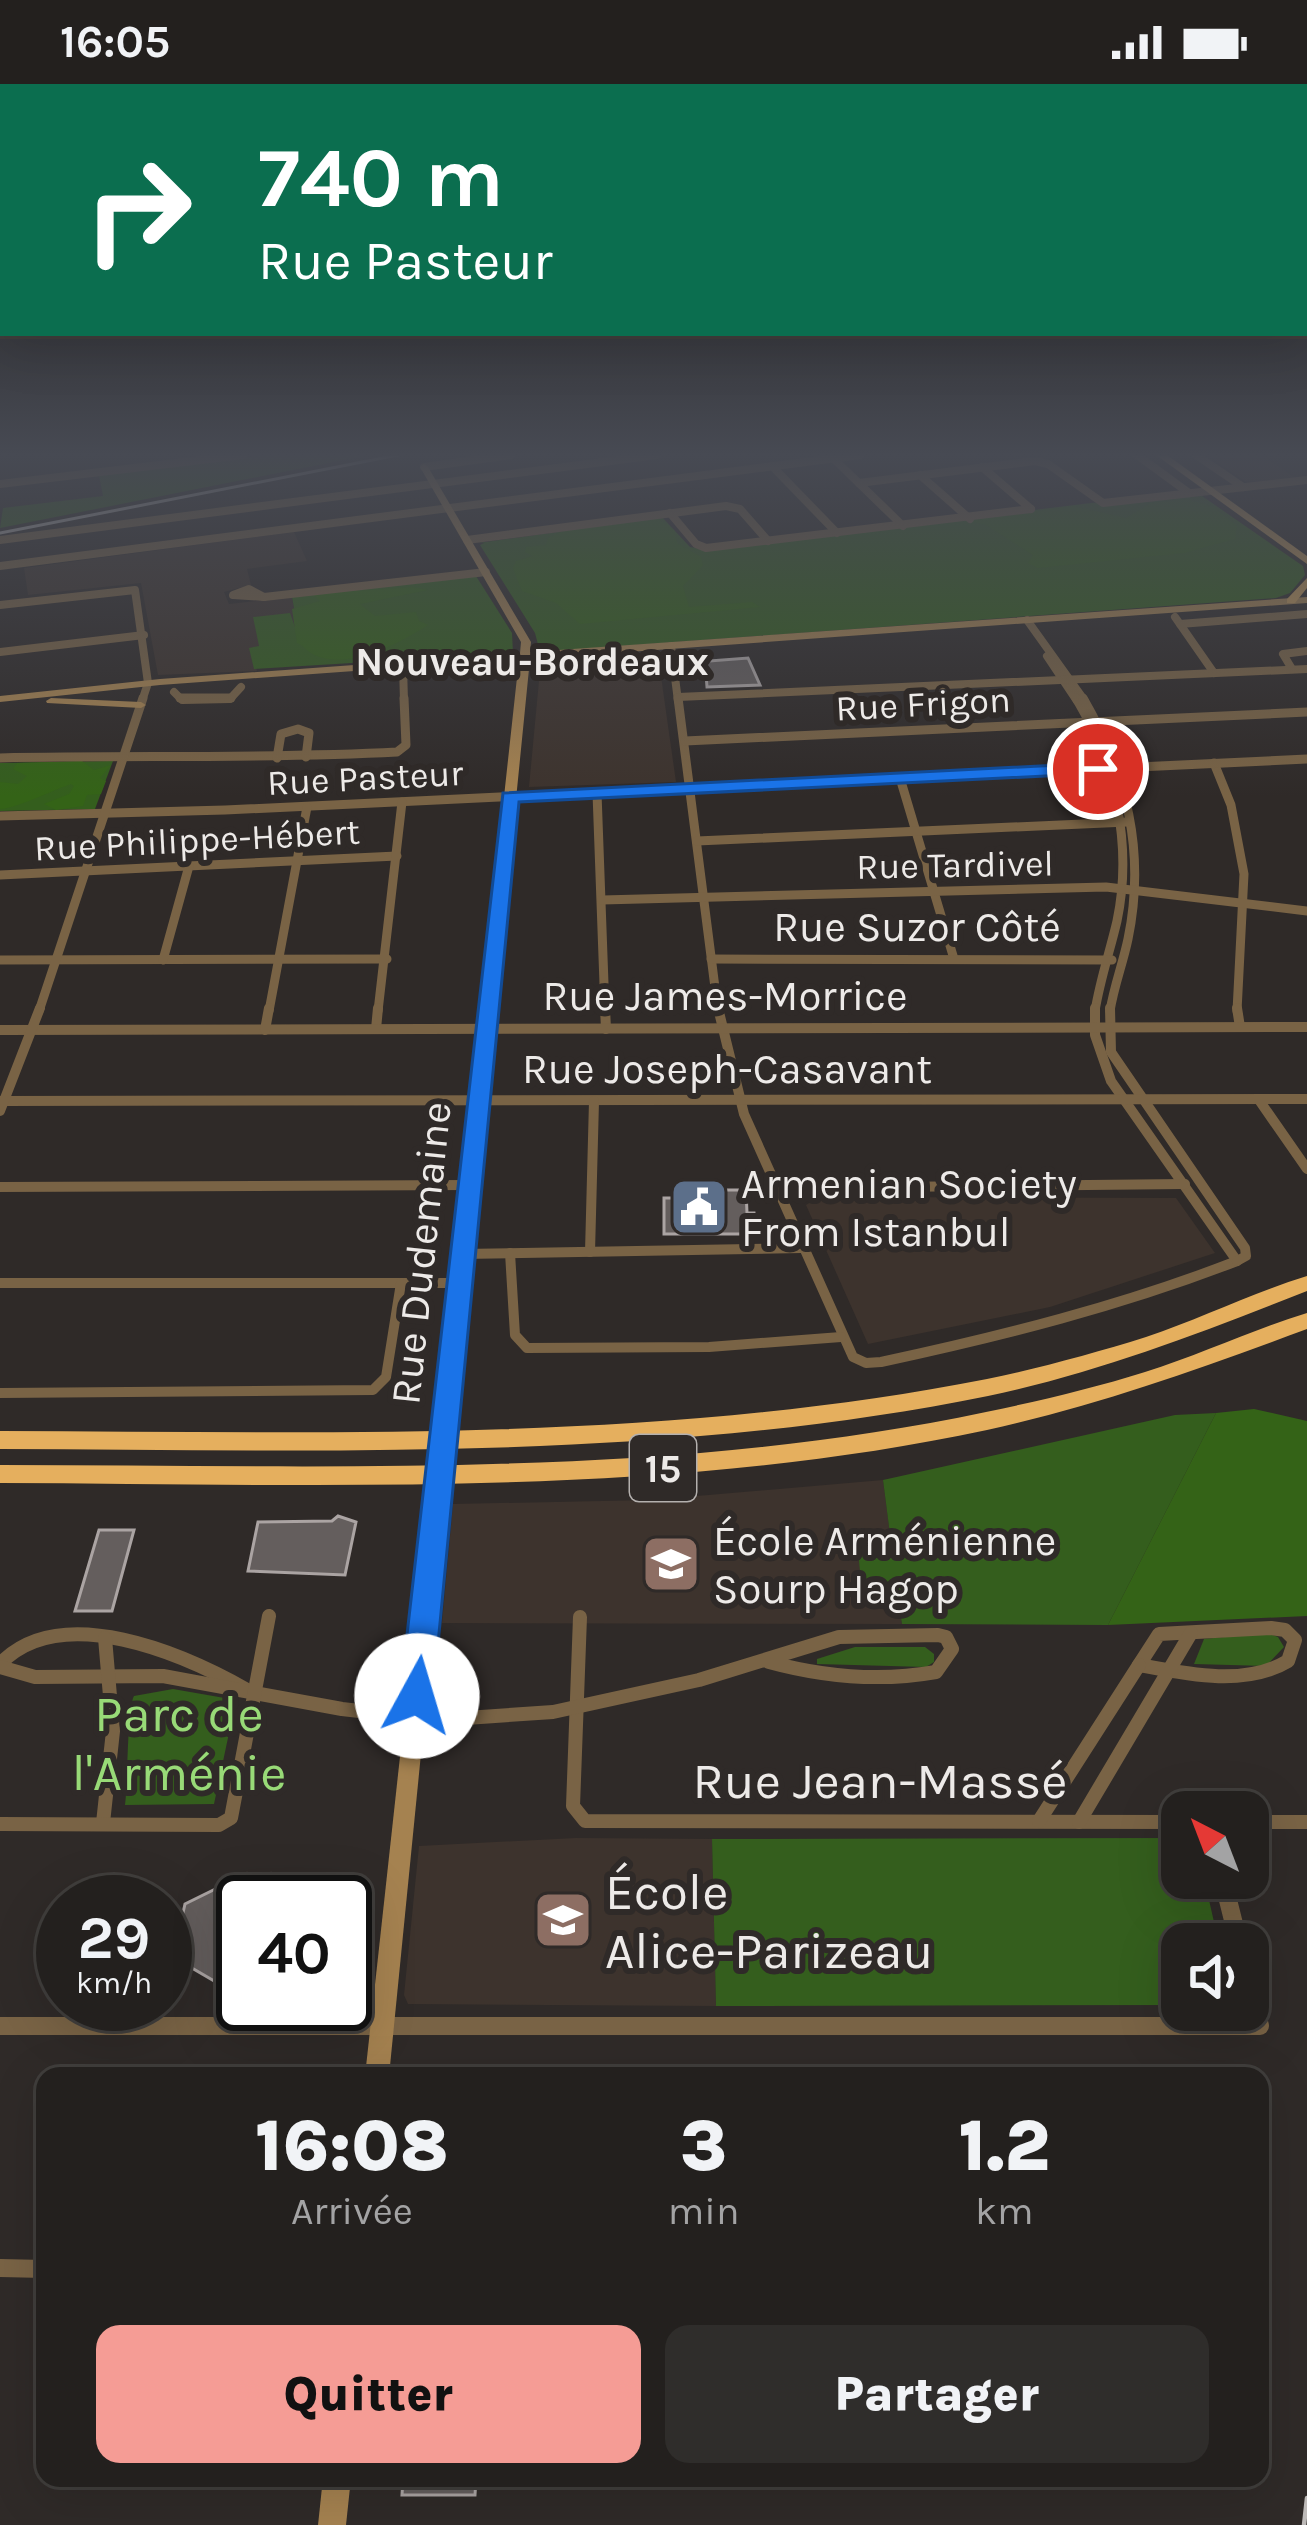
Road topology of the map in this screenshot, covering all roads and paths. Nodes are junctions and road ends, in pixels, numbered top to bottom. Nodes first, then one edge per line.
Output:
1 (484, 569) edge
2 (486, 572) junction
3 (1307, 580) edge
4 (264, 597) dead end
5 (1291, 601) junction
6 (0, 605) edge
7 (1307, 607) edge
8 (1178, 621) junction
9 (1026, 624) junction
10 (144, 635) junction
11 (672, 651) junction
12 (1307, 651) edge
13 (0, 652) edge
14 (524, 662) junction
15 (1292, 669) junction
16 (1307, 669) edge
17 (403, 670) junction
18 (1214, 673) junction
19 (1070, 680) junction
20 (145, 694) junction
21 (678, 697) junction
22 (0, 703) edge
23 (1307, 712) edge
24 (1095, 722) junction
25 (685, 741) junction
26 (124, 755) junction
27 (306, 757) junction
28 (0, 758) edge
29 (277, 758) junction
30 (1307, 759) edge
31 (1214, 763) junction
32 (1114, 768) junction
33 (900, 778) junction
34 (691, 788) junction
35 (597, 793) junction
36 (510, 797) junction
37 (402, 802) junction
38 (307, 806) junction
39 (104, 814) junction
40 (0, 816) edge
41 (1126, 822) junction
42 (916, 830) junction
43 (697, 841) junction
44 (397, 856) junction
45 (298, 861) junction
46 (189, 866) junction
47 (85, 872) junction
48 (0, 875) edge
49 (1122, 888) junction
50 (1136, 890) junction
51 (934, 892) junction
52 (704, 897) junction
53 (602, 900) junction
54 (1245, 904) junction
55 (1307, 911) edge
56 (387, 959) junction
57 (711, 959) junction
58 (954, 959) junction
59 (0, 960) edge
60 (56, 960) junction
61 (163, 960) junction
62 (280, 960) junction
63 (1108, 960) junction
64 (1123, 962) junction
65 (1240, 1027) junction
66 (1307, 1027) edge
67 (1092, 1028) junction
68 (1107, 1028) junction
69 (376, 1029) junction
70 (485, 1029) junction
71 (606, 1029) junction
72 (722, 1029) junction
73 (0, 1030) edge
74 (33, 1030) junction
75 (265, 1030) junction
76 (1307, 1099) edge
77 (739, 1100) junction
78 (1124, 1100) junction
79 (1141, 1100) junction
80 (1258, 1100) junction
81 (594, 1101) junction
82 (478, 1102) junction
83 (1, 1104) edge
84 (1307, 1169) edge
85 (1198, 1182) junction
86 (1183, 1184) junction
87 (469, 1185) junction
88 (0, 1187) edge
89 (776, 1188) junction
90 (802, 1248) junction
91 (590, 1252) junction
92 (462, 1253) junction
93 (510, 1253) junction
94 (1237, 1261) junction
95 (459, 1282) junction
96 (0, 1283) edge
97 (400, 1283) junction
98 (1307, 1283) edge
99 (1307, 1321) edge
100 (841, 1337) junction
101 (0, 1393) edge
102 (0, 1440) edge
103 (0, 1474) edge
104 (269, 1616) dead end
105 (580, 1616) dead end
106 (1191, 1634) junction
107 (105, 1638) junction
108 (769, 1662) junction
109 (0, 1665) edge
110 (1138, 1665) junction
111 (1168, 1671) junction
112 (112, 1679) junction
113 (255, 1695) junction
114 (577, 1706) junction
115 (415, 1718) junction
116 (1040, 1821) junction
117 (1079, 1822) junction
118 (1161, 1822) edge
119 (1269, 1822) edge
120 (1307, 1822) edge
121 (0, 1823) edge
122 (103, 1823) junction
123 (0, 2026) edge
124 (382, 2026) junction
125 (1161, 2026) edge
126 (378, 2067) edge
127 (0, 2268) edge
128 (36, 2269) edge
129 (336, 2487) edge
130 (332, 2525) edge

1 - 2 main road, Rue Dudemaine
2 - 4 street
2 - 14 main road, Rue Dudemaine
3 - 5 main road
5 - 7 main road
5 - 9 main road
6 - 10 street
7 - 8 main road
8 - 9 main road
8 - 18 street
9 - 11 main road
9 - 19 street
10 - 13 street
10 - 20 street
11 - 14 main road
11 - 21 street
12 - 15 street
14 - 17 main road
14 - 36 main road, Rue Dudemaine
15 - 16 street
15 - 18 street
17 - 20 main road
17 - 20 main road
17 - 27 street
18 - 19 street
19 - 21 street
19 - 24 street
20 - 22 main road
20 - 22 main road
20 - 26 street
21 - 25 street
23 - 24 street, Rue Frigon
24 - 25 street, Rue Frigon
24 - 32 street
25 - 34 street
26 - 28 street
26 - 29 street
26 - 39 street
27 - 29 street
27 - 29 street
30 - 31 street, Rue Pasteur
31 - 32 street, Rue Pasteur
31 - 54 street
32 - 33 street, Rue Pasteur
32 - 41 street
33 - 34 street, Rue Pasteur
33 - 42 street
34 - 35 street, Rue Pasteur
34 - 43 street
35 - 36 street, Rue Pasteur
35 - 53 street
36 - 37 street, Rue Pasteur
36 - 70 main road, Rue Dudemaine
37 - 38 street, Rue Pasteur
37 - 44 street
38 - 39 street, Rue Pasteur
38 - 45 street
39 - 40 street, Rue Pasteur
39 - 47 street
41 - 42 street
41 - 49 street
41 - 50 street
42 - 43 street
42 - 51 street
43 - 52 street
44 - 45 street, Rue Philippe-Hébert
44 - 56 street
45 - 46 street, Rue Philippe-Hébert
45 - 62 street
46 - 47 street, Rue Philippe-Hébert
46 - 61 street
47 - 48 street, Rue Philippe-Hébert
47 - 60 street
49 - 50 street, Rue Tardivel
49 - 51 street, Rue Tardivel
49 - 63 street
50 - 54 street, Rue Tardivel
50 - 64 street
51 - 52 street, Rue Tardivel
51 - 58 street
52 - 53 street, Rue Tardivel
52 - 57 street
53 - 71 street
54 - 55 street, Rue Tardivel
54 - 65 street
56 - 62 street
56 - 69 street
57 - 58 street, Rue Suzor Côté
57 - 72 street
58 - 63 street, Rue Suzor Côté
59 - 60 street
60 - 61 street
60 - 74 street
61 - 62 street
62 - 75 street
63 - 64 street, Rue Suzor Côté
63 - 67 street
64 - 68 street
65 - 66 street, Rue James-Morrice
65 - 68 street, Rue James-Morrice
67 - 68 street, Rue James-Morrice
67 - 72 street, Rue James-Morrice
67 - 78 street
68 - 79 street
69 - 70 street, Rue James-Morrice
69 - 75 street, Rue James-Morrice
70 - 71 street, Rue James-Morrice
70 - 82 main road, Rue Dudemaine
71 - 72 street, Rue James-Morrice
72 - 77 street
73 - 74 street, Rue James-Morrice
74 - 75 street, Rue James-Morrice
74 - 83 street
76 - 80 street, Rue Joseph-Casavant
77 - 78 street, Rue Joseph-Casavant
77 - 81 street, Rue Joseph-Casavant
77 - 89 street
78 - 79 street, Rue Joseph-Casavant
78 - 86 street
79 - 80 street, Rue Joseph-Casavant
79 - 85 street
80 - 84 street
81 - 82 street, Rue Joseph-Casavant
81 - 91 street
82 - 83 street, Rue Joseph-Casavant
82 - 87 main road, Rue Dudemaine
85 - 86 street
85 - 94 street
86 - 89 street
86 - 94 street
87 - 88 street
87 - 92 main road, Rue Dudemaine
89 - 90 street
90 - 91 street
90 - 100 street
91 - 93 street
92 - 93 street
92 - 95 main road, Rue Dudemaine
93 - 100 street
94 - 100 street
95 - 97 street
95 - 115 main road, Rue Dudemaine, bridge
96 - 97 street
97 - 101 street
98 - 102 highway, 15
99 - 103 highway, 15
104 - 113 street
105 - 114 street
106 - 110 street
106 - 111 street
106 - 111 street
107 - 109 street
107 - 112 street
107 - 113 street
108 - 108 street
108 - 114 street
109 - 112 street
110 - 111 street
110 - 116 street
111 - 117 street
112 - 113 street
112 - 122 street
113 - 115 street
113 - 122 street
114 - 115 street
114 - 116 street, Rue Jean-Massé
115 - 124 main road, Rue Dudemaine
116 - 117 street, Rue Jean-Massé
117 - 118 street, Rue Jean-Massé
119 - 120 street
121 - 122 street
123 - 124 street
124 - 125 street
124 - 126 main road, Rue Dudemaine
127 - 128 street
129 - 130 main road

